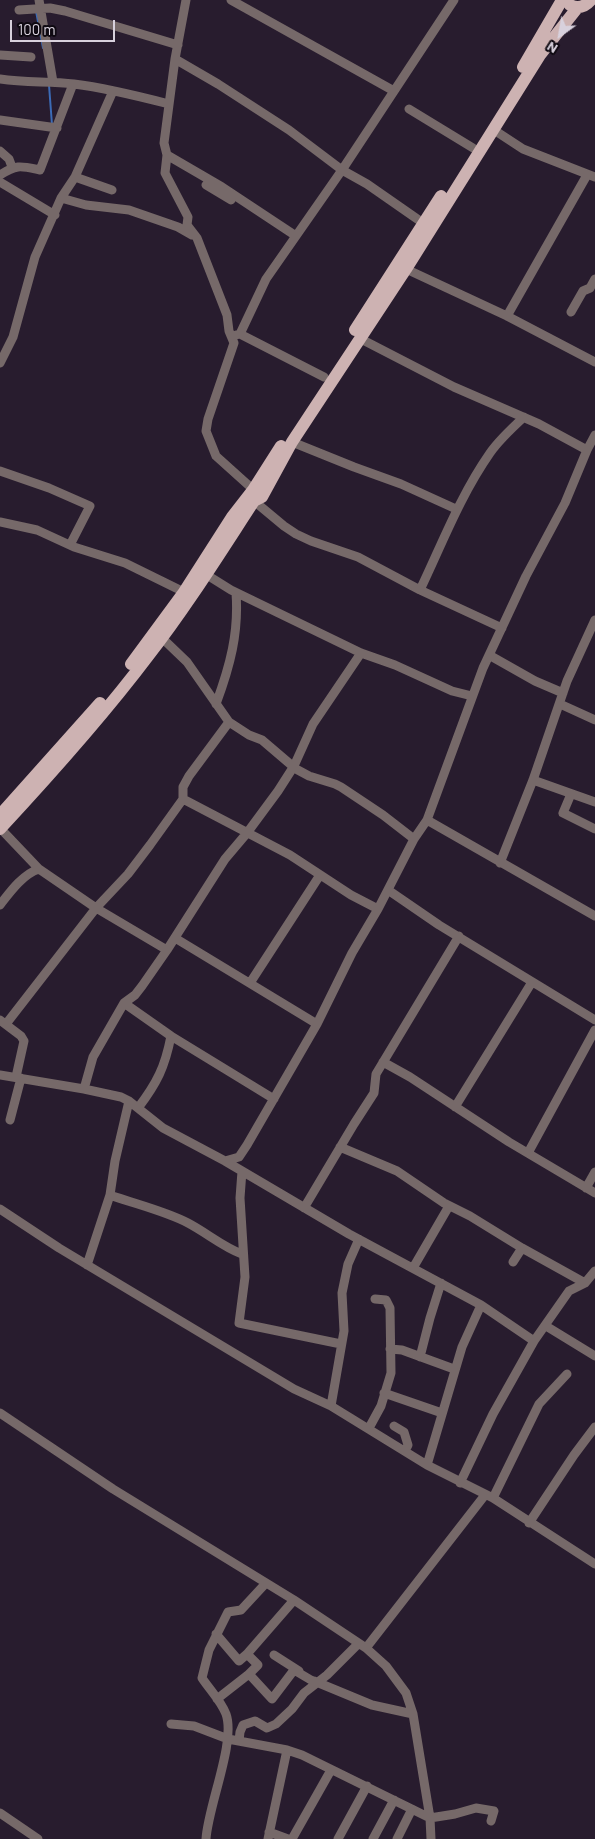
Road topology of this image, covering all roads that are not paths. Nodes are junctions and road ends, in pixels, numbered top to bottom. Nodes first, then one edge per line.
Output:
1 (186, 0) edge
2 (231, 0) edge
3 (454, 0) edge
4 (564, 0) edge
5 (591, 0) edge
6 (40, 5) edge
7 (578, 8) junction
8 (19, 10) dead end
9 (178, 45) junction
10 (0, 55) edge
11 (31, 57) dead end
12 (175, 59) junction
13 (0, 79) edge
14 (50, 82) junction
15 (73, 84) junction
16 (394, 91) junction
17 (113, 92) junction
18 (169, 104) junction
19 (409, 110) dead end
20 (0, 120) edge
21 (54, 128) junction
22 (494, 130) junction
23 (472, 148) junction
24 (0, 151) edge
25 (166, 157) junction
26 (10, 163) junction
27 (342, 170) junction
28 (0, 175) edge
29 (591, 176) edge
30 (74, 177) junction
31 (0, 182) edge
32 (112, 190) dead end
33 (61, 198) junction
34 (55, 215) junction
35 (423, 223) junction
36 (197, 238) junction
37 (295, 238) junction
38 (406, 269) junction
39 (595, 279) edge
40 (570, 312) dead end
41 (507, 316) junction
42 (237, 337) junction
43 (359, 338) junction
44 (595, 362) edge
45 (0, 363) edge
46 (324, 378) junction
47 (524, 417) junction
48 (595, 435) edge
49 (292, 442) junction
50 (587, 450) junction
51 (0, 471) edge
52 (256, 496) junction
53 (456, 510) junction
54 (0, 522) edge
55 (70, 545) junction
56 (207, 575) junction
57 (420, 590) junction
58 (184, 592) junction
59 (236, 592) junction
60 (594, 625) edge
61 (502, 628) junction
62 (162, 638) junction
63 (361, 653) junction
64 (489, 655) junction
65 (563, 693) junction
66 (472, 696) junction
67 (216, 704) junction
68 (560, 704) junction
69 (595, 720) edge
70 (229, 722) junction
71 (294, 766) junction
72 (533, 780) junction
73 (571, 794) junction
74 (182, 799) junction
75 (595, 802) edge
76 (0, 815) edge
77 (427, 820) junction
78 (0, 828) edge
79 (595, 829) edge
80 (247, 833) junction
81 (414, 839) junction
82 (500, 863) junction
83 (39, 869) junction
84 (320, 875) junction
85 (388, 890) junction
86 (0, 905) edge
87 (96, 908) junction
88 (378, 909) junction
89 (595, 916) edge
90 (459, 936) junction
91 (175, 938) junction
92 (167, 950) junction
93 (532, 982) junction
94 (250, 983) junction
95 (124, 1003) junction
96 (595, 1020) edge
97 (3, 1022) edge
98 (317, 1024) junction
99 (595, 1030) edge
100 (171, 1036) junction
101 (383, 1062) junction
102 (0, 1074) edge
103 (18, 1078) junction
104 (84, 1089) junction
105 (274, 1099) junction
106 (129, 1101) junction
107 (455, 1107) junction
108 (138, 1108) junction
109 (10, 1120) dead end
110 (340, 1148) junction
111 (528, 1153) junction
112 (225, 1161) junction
113 (242, 1171) junction
114 (595, 1172) edge
115 (586, 1188) junction
116 (595, 1193) edge
117 (110, 1195) junction
118 (449, 1206) junction
119 (304, 1208) junction
120 (0, 1209) edge
121 (359, 1239) junction
122 (522, 1248) junction
123 (242, 1254) junction
124 (513, 1262) dead end
125 (86, 1265) junction
126 (413, 1268) junction
127 (595, 1270) edge
128 (441, 1283) junction
129 (586, 1283) junction
130 (375, 1299) dead end
131 (481, 1305) junction
132 (546, 1326) junction
133 (534, 1341) junction
134 (341, 1344) junction
135 (390, 1350) junction
136 (595, 1356) edge
137 (420, 1357) junction
138 (454, 1369) junction
139 (567, 1374) dead end
140 (384, 1394) junction
141 (332, 1406) junction
142 (442, 1413) junction
143 (0, 1414) edge
144 (394, 1426) dead end
145 (595, 1427) edge
146 (369, 1428) junction
147 (405, 1451) junction
148 (427, 1465) junction
149 (460, 1483) junction
150 (489, 1497) junction
151 (529, 1523) junction
152 (595, 1564) edge
153 (266, 1583) junction
154 (294, 1600) junction
155 (216, 1634) junction
156 (362, 1646) junction
157 (247, 1654) junction
158 (274, 1655) dead end
159 (249, 1674) junction
160 (316, 1683) junction
161 (217, 1699) junction
162 (413, 1714) junction
163 (171, 1724) dead end
164 (228, 1739) junction
165 (239, 1742) junction
166 (287, 1750) junction
167 (332, 1770) junction
168 (367, 1786) junction
169 (394, 1800) junction
170 (412, 1809) junction
171 (0, 1814) edge
172 (430, 1818) junction
173 (491, 1821) dead end
174 (268, 1836) edge
175 (38, 1839) edge
176 (206, 1839) edge
177 (288, 1839) edge
178 (292, 1839) edge
179 (338, 1839) edge
180 (373, 1839) edge
181 (397, 1839) edge
182 (431, 1839) edge

1 - 9 street
2 - 16 street
3 - 16 street
4 - 7 main road
4 - 23 main road
5 - 7 main road
6 - 8 street
6 - 9 street
6 - 14 street
7 - 22 main road
9 - 12 street
10 - 11 street
12 - 18 street
12 - 27 street
13 - 14 street
14 - 15 street
15 - 17 street
15 - 21 street
16 - 27 street
17 - 18 street
17 - 30 street
18 - 25 street
19 - 23 street
20 - 21 street
21 - 26 street
22 - 29 street
22 - 38 main road
23 - 35 main road
24 - 26 street
25 - 36 street
25 - 37 street
26 - 28 street
27 - 35 street
27 - 37 street
29 - 41 street
30 - 32 street
30 - 33 street
31 - 34 street
33 - 34 street
33 - 36 street
34 - 45 street
35 - 46 main road
36 - 42 street
37 - 42 street
38 - 41 street
38 - 43 main road
39 - 40 street
41 - 44 street
42 - 46 street
42 - 52 street
43 - 47 street
43 - 49 main road
46 - 52 main road
47 - 50 street
47 - 53 street
48 - 50 street
49 - 52 main road
49 - 53 street
50 - 61 street
51 - 55 street
52 - 56 main road
52 - 57 street
52 - 58 main road
53 - 57 street
54 - 55 street
55 - 58 street
56 - 59 street
56 - 62 main road
57 - 61 street
58 - 76 main road
59 - 63 street
59 - 67 street
60 - 65 street
61 - 64 street
62 - 67 street
62 - 78 main road
63 - 66 street
63 - 71 street
64 - 65 street
64 - 66 street
65 - 68 street
66 - 77 street
67 - 70 street
68 - 69 street
68 - 72 street
70 - 71 street
70 - 74 street
71 - 80 street
71 - 81 street
72 - 73 street
72 - 82 street
73 - 75 street
73 - 79 street
74 - 80 street
74 - 87 street
77 - 81 street
77 - 82 street
78 - 83 street
80 - 84 street
80 - 91 street
81 - 85 street
82 - 89 street
83 - 86 street
83 - 87 street
84 - 88 street
84 - 94 street
85 - 88 street
85 - 90 street
87 - 92 street
87 - 97 street
88 - 98 street
90 - 93 street
90 - 101 street
91 - 92 street
91 - 94 street
92 - 95 street
93 - 96 street
93 - 107 street
94 - 98 street
95 - 100 street
95 - 104 street
97 - 103 street
98 - 105 street
99 - 111 street
100 - 105 street
100 - 108 street
101 - 107 street
101 - 110 street
102 - 103 street
103 - 104 street
103 - 109 street
104 - 106 street
105 - 112 street
106 - 108 street
106 - 117 street
107 - 111 street
108 - 112 street
110 - 118 street
110 - 119 street
111 - 115 street
112 - 113 street
113 - 119 street
113 - 123 street
114 - 115 street
115 - 116 street
117 - 123 street
117 - 125 street
118 - 122 street
118 - 126 street
119 - 121 street
120 - 125 street
121 - 126 street
121 - 134 street
122 - 124 street
122 - 129 street
123 - 134 street
125 - 141 street
126 - 128 street
127 - 129 street
128 - 131 street
128 - 137 street
129 - 132 street
130 - 135 street
131 - 133 street
131 - 138 street
132 - 133 street
132 - 136 street
133 - 149 street
134 - 141 street
135 - 137 street
135 - 140 street
137 - 138 street
138 - 142 street
139 - 150 street
140 - 142 street
140 - 146 street
141 - 146 street
142 - 148 street
143 - 153 street
144 - 147 street
145 - 151 street
146 - 147 street
147 - 148 street
148 - 149 street
149 - 150 street
150 - 151 street
150 - 156 street
151 - 152 street
153 - 154 street
153 - 155 street
154 - 156 street
154 - 157 street
155 - 157 street
155 - 161 street
156 - 160 street
156 - 162 street
157 - 159 street
158 - 160 street
159 - 160 street
159 - 161 street
160 - 162 street
160 - 165 street
161 - 164 street
162 - 172 street
163 - 164 street
164 - 165 street
164 - 176 street
165 - 166 street
166 - 167 street
166 - 174 street
167 - 168 street
167 - 178 street
168 - 169 street
168 - 179 street
169 - 170 street
169 - 180 street
170 - 172 street
170 - 181 street
171 - 175 street
172 - 173 street
172 - 182 street
174 - 177 street

